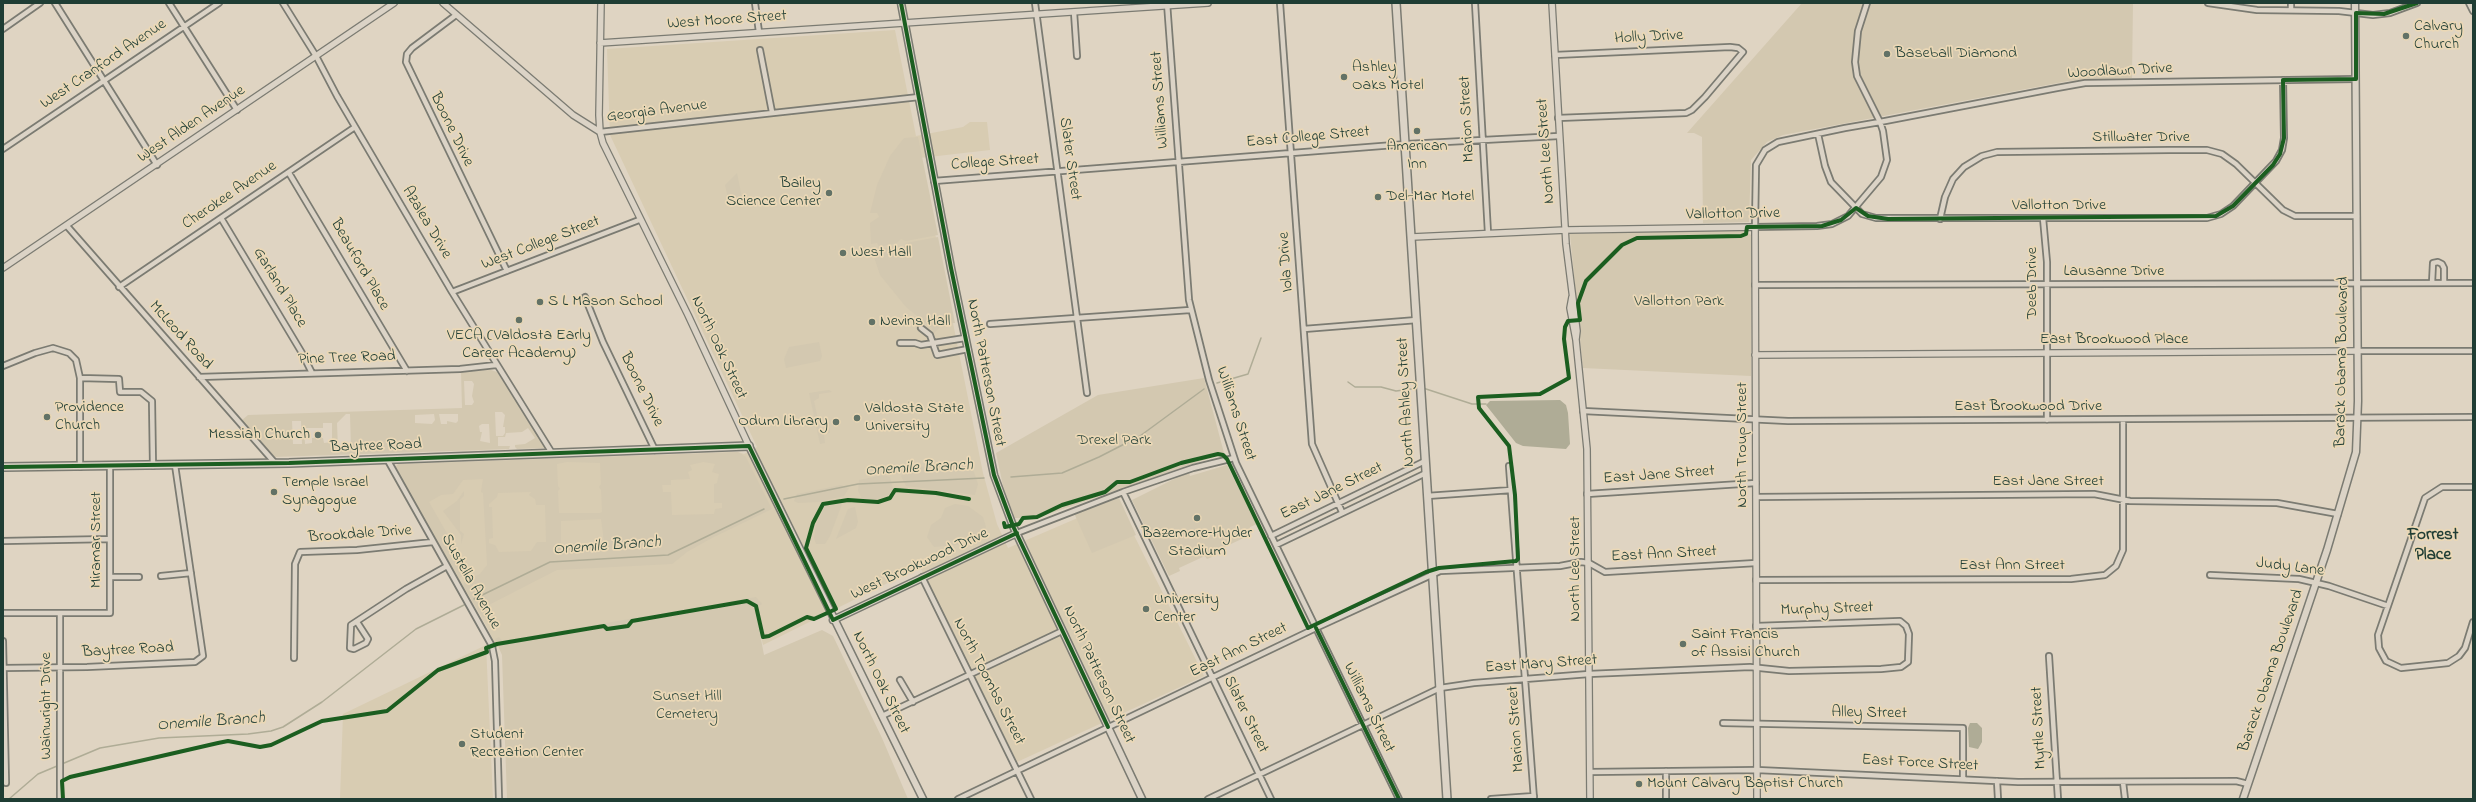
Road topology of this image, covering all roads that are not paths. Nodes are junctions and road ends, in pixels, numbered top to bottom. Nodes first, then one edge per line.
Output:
1 (40, 3) edge
2 (55, 3) edge
3 (169, 3) edge
4 (218, 3) edge
5 (283, 3) edge
6 (394, 3) edge
7 (443, 3) edge
8 (601, 3) edge
9 (755, 3) edge
10 (901, 3) edge
11 (1035, 3) edge
12 (1208, 3) edge
13 (1280, 3) edge
14 (1396, 3) edge
15 (1475, 3) edge
16 (1552, 3) edge
17 (1867, 3) edge
18 (2208, 3) edge
19 (2291, 3) edge
20 (2356, 3) edge
21 (2417, 3) edge
22 (2470, 3) edge
23 (1167, 4) edge
24 (2291, 10) junction
25 (2473, 11) edge
26 (1074, 12) junction
27 (2356, 13) junction
28 (1036, 14) junction
29 (456, 15) junction
30 (904, 23) junction
31 (183, 27) junction
32 (3, 28) edge
33 (759, 32) junction
34 (600, 43) junction
35 (760, 50) dead end
36 (1555, 55) junction
37 (316, 56) junction
38 (1077, 56) dead end
39 (2356, 79) junction
40 (2283, 80) junction
41 (104, 81) junction
42 (919, 97) junction
43 (237, 110) junction
44 (772, 112) junction
45 (1558, 118) junction
46 (1880, 122) junction
47 (355, 127) junction
48 (600, 132) junction
49 (1818, 134) junction
50 (1559, 136) junction
51 (1482, 140) junction
52 (1407, 144) junction
53 (3, 149) edge
54 (1292, 152) junction
55 (1178, 162) junction
56 (157, 165) junction
57 (289, 172) junction
58 (1058, 172) junction
59 (934, 181) junction
60 (2255, 184) junction
61 (1856, 208) junction
62 (2357, 216) junction
63 (222, 218) junction
64 (2043, 218) junction
65 (1940, 219) junction
66 (640, 220) junction
67 (67, 226) junction
68 (1755, 227) junction
69 (1566, 230) junction
70 (1488, 233) junction
71 (1412, 237) junction
72 (3, 268) edge
73 (507, 271) junction
74 (2432, 283) junction
75 (2444, 283) junction
76 (2473, 283) edge
77 (2357, 284) junction
78 (1755, 285) junction
79 (2046, 286) junction
80 (119, 287) junction
81 (452, 292) junction
82 (586, 297) dead end
83 (1190, 310) junction
84 (1078, 318) junction
85 (1417, 320) junction
86 (990, 324) dead end
87 (921, 328) dead end
88 (1304, 328) junction
89 (965, 338) junction
90 (933, 343) junction
91 (900, 344) dead end
92 (968, 349) junction
93 (2358, 351) junction
94 (2473, 351) edge
95 (2047, 353) junction
96 (1755, 355) junction
97 (496, 365) junction
98 (3, 366) edge
99 (407, 371) junction
100 (312, 373) junction
101 (199, 377) junction
102 (80, 378) junction
103 (1086, 393) dead end
104 (1583, 411) junction
105 (2473, 417) edge
106 (2358, 418) junction
107 (1756, 419) junction
108 (2047, 420) junction
109 (2123, 420) junction
110 (749, 446) junction
111 (655, 450) junction
112 (552, 453) junction
113 (1234, 458) junction
114 (387, 459) junction
115 (1425, 461) junction
116 (275, 463) junction
117 (176, 465) junction
118 (110, 466) junction
119 (153, 466) junction
120 (1509, 466) dead end
121 (3, 467) edge
122 (80, 467) junction
123 (1426, 473) junction
124 (1756, 483) junction
125 (2473, 487) edge
126 (1511, 490) junction
127 (1123, 492) junction
128 (1587, 494) junction
129 (1427, 496) junction
130 (1756, 497) junction
131 (2123, 499) junction
132 (1338, 504) junction
133 (1342, 512) junction
134 (2338, 514) junction
135 (1017, 533) junction
136 (1272, 536) junction
137 (110, 539) junction
138 (3, 541) edge
139 (433, 542) junction
140 (1276, 545) junction
141 (1589, 563) junction
142 (1756, 563) junction
143 (447, 566) junction
144 (1516, 566) junction
145 (191, 573) junction
146 (1433, 573) junction
147 (2210, 575) dead end
148 (161, 576) dead end
149 (110, 577) junction
150 (139, 577) dead end
151 (922, 577) junction
152 (1756, 580) junction
153 (2315, 583) junction
154 (2388, 606) junction
155 (3, 613) edge
156 (60, 613) junction
157 (833, 620) junction
158 (357, 622) junction
159 (2473, 622) edge
160 (1756, 626) junction
161 (1316, 628) junction
162 (1062, 631) junction
163 (3, 641) edge
164 (2049, 656) dead end
165 (294, 658) dead end
166 (1901, 667) joint
167 (3, 668) edge
168 (60, 668) junction
169 (1756, 668) junction
170 (1589, 674) junction
171 (969, 676) junction
172 (1213, 678) junction
173 (1526, 679) junction
174 (900, 680) dead end
175 (1440, 688) junction
176 (913, 702) junction
177 (882, 716) junction
178 (1723, 723) dead end
179 (1757, 724) junction
180 (1363, 726) junction
181 (1108, 728) junction
182 (1758, 770) junction
183 (1017, 771) junction
184 (1666, 771) junction
185 (1590, 772) junction
186 (1259, 775) junction
187 (1963, 779) junction
188 (1997, 781) junction
189 (2056, 781) junction
190 (2123, 782) junction
191 (6, 783) dead end
192 (2248, 784) junction
193 (1534, 797) edge
194 (60, 799) edge
195 (499, 799) edge
196 (923, 799) edge
197 (958, 799) edge
198 (1031, 799) edge
199 (1142, 799) edge
200 (1208, 799) edge
201 (1271, 799) edge
202 (1399, 799) edge
203 (1447, 799) edge
204 (1491, 799) edge
205 (1590, 799) edge
206 (1666, 799) edge
207 (1757, 799) edge
208 (1998, 799) edge
209 (2058, 799) edge
210 (2125, 799) edge
211 (2243, 799) edge

1 - 32 street
2 - 41 street
3 - 31 street
4 - 31 street, West Cranford Avenue
5 - 37 street, Azalea Drive
6 - 37 street, West Alden Avenue
7 - 29 street, Georgia Avenue
8 - 34 street, North Oak Street
9 - 33 street
10 - 30 main road, North Patterson Street
11 - 28 street, Slater Street
12 - 23 street, West Moore Street
13 - 54 street, Iola Drive
14 - 52 main road, North Ashley Street
15 - 51 street, Marion Street
16 - 36 street, North Lee Street
17 - 46 street
18 - 24 street
19 - 24 street
20 - 27 main road, Barack Obama Boulevard
21 - 27 street
22 - 25 street
23 - 26 street, West Moore Street
23 - 55 street, Williams Street
24 - 27 street
26 - 28 street, West Moore Street
26 - 38 street
27 - 39 main road, Barack Obama Boulevard
28 - 30 street, West Moore Street
28 - 58 street, Slater Street
29 - 48 street, Georgia Avenue
29 - 73 street, Boone Drive
30 - 33 street, West Moore Street
30 - 42 main road, North Patterson Street
31 - 41 street, West Cranford Avenue
31 - 43 street
33 - 34 street, West Moore Street
34 - 48 street, North Oak Street
35 - 44 street
36 - 45 street, North Lee Street
36 - 45 street, Holly Drive
37 - 43 street, West Alden Avenue
37 - 47 street, Azalea Drive
39 - 40 street, Woodlawn Drive
39 - 62 main road, Barack Obama Boulevard
40 - 46 street, Woodlawn Drive
40 - 60 street, Vallotton Drive
41 - 53 street, West Cranford Avenue
41 - 56 street
42 - 44 street, Georgia Avenue
42 - 59 main road, North Patterson Street
43 - 56 street, West Alden Avenue
44 - 48 street, Georgia Avenue
45 - 50 street, North Lee Street
46 - 49 street, Woodlawn Drive
46 - 61 street
47 - 57 street, Cherokee Avenue
47 - 81 street, Azalea Drive
48 - 66 street, North Oak Street
49 - 61 street
49 - 68 street, North Troup Street
50 - 51 street, East College Street
50 - 69 street, North Lee Street
51 - 52 street, East College Street
51 - 70 street, Marion Street
52 - 54 street, East College Street
52 - 71 main road, North Ashley Street
54 - 55 street, East College Street
54 - 88 street, Iola Drive
55 - 58 street, East College Street
55 - 83 street, Williams Street
56 - 67 street, West Alden Avenue
57 - 63 street, Cherokee Avenue
57 - 99 street, Beauford Place
58 - 59 street, College Street
58 - 84 street, Slater Street
59 - 89 main road, North Patterson Street
60 - 62 street, Stillwater Drive
60 - 64 street, Vallotton Drive
60 - 65 street, Stillwater Drive
61 - 65 street, Vallotton Drive
61 - 68 street, Vallotton Drive
62 - 77 main road, Barack Obama Boulevard
63 - 80 street, Cherokee Avenue
63 - 100 street, Garland Place
64 - 65 street, Vallotton Drive
64 - 79 street, Deeb Drive
66 - 73 street, West College Street
66 - 110 street, North Oak Street
67 - 72 street, West Alden Avenue
67 - 80 street, McLeod Road
68 - 69 street, Vallotton Drive
68 - 78 street, North Troup Street
69 - 70 street, Vallotton Drive
69 - 104 street, North Lee Street
70 - 71 street, Vallotton Drive
71 - 85 main road, North Ashley Street
73 - 81 street, West College Street
74 - 75 street, Lausanne Drive
74 - 75 street
74 - 77 street, Lausanne Drive
75 - 76 street, Lausanne Drive
77 - 79 street, Lausanne Drive
77 - 93 main road, Barack Obama Boulevard
78 - 79 street, Lausanne Drive
78 - 96 street, North Troup Street
79 - 95 street, Deeb Drive
80 - 101 street, McLeod Road
81 - 97 street, Azalea Drive
82 - 111 street, Boone Drive
83 - 84 street
83 - 113 street, Williams Street
84 - 86 street
84 - 103 street, Slater Street
85 - 88 street
85 - 115 main road, North Ashley Street
87 - 90 street
88 - 132 street, Iola Drive
89 - 90 street
89 - 92 main road, North Patterson Street
90 - 91 street
90 - 92 street
92 - 135 main road, North Patterson Street
93 - 94 street, East Brookwood Place
93 - 95 street, East Brookwood Place
93 - 106 main road, Barack Obama Boulevard
95 - 96 street, East Brookwood Place
95 - 108 street, Deeb Drive
96 - 107 street, North Troup Street
97 - 99 street, Pine Tree Road
97 - 112 street, Azalea Drive
98 - 102 street
99 - 100 street, Pine Tree Road
100 - 101 street, Pine Tree Road
101 - 116 street, McLeod Road
102 - 119 street
102 - 122 street
104 - 107 street, East Brookwood Drive
104 - 128 street, North Lee Street
105 - 106 street, East Brookwood Drive
106 - 109 street, East Brookwood Drive
106 - 134 main road, Barack Obama Boulevard
107 - 108 street, East Brookwood Drive
107 - 124 street, North Troup Street
108 - 109 street, East Brookwood Drive
109 - 131 street, East Ann Street
110 - 111 main road, Baytree Road
110 - 157 main road, North Oak Street
111 - 112 main road, Baytree Road
112 - 114 main road, Baytree Road
113 - 127 street
113 - 136 street, Williams Street
114 - 116 main road, Baytree Road
114 - 139 street, Sustella Avenue
115 - 123 main road, North Ashley Street
115 - 132 street, East Jane Street
116 - 117 main road, Baytree Road
117 - 119 main road, Baytree Road
117 - 145 street, Baytree Road
118 - 119 main road, Baytree Road
118 - 122 main road, Baytree Road
118 - 137 street, Miramar Street
120 - 126 street, Marion Street
121 - 122 main road, Baytree Road
123 - 129 main road, North Ashley Street
123 - 133 street, East Jane Street
124 - 128 street, East Jane Street
124 - 130 street, North Troup Street
125 - 154 street
126 - 129 street
126 - 144 street, Marion Street
127 - 135 street
127 - 172 street, Slater Street
128 - 141 street, North Lee Street
129 - 146 main road, North Ashley Street
130 - 131 street, East Jane Street
130 - 142 street, North Troup Street
131 - 134 street, East Jane Street
131 - 152 street, East Ann Street
132 - 133 street, Iola Drive
132 - 136 street, East Jane Street
133 - 140 street, East Jane Street
134 - 153 main road, Barack Obama Boulevard
135 - 151 main road, West Brookwood Drive
135 - 162 main road, North Patterson Street
136 - 140 street, Williams Street
137 - 138 street
137 - 149 street, Miramar Street
139 - 143 street, Sustella Avenue
139 - 165 street, Brookdale Drive
140 - 161 street, Williams Street
141 - 142 street, East Ann Street
141 - 144 street, East Ann Street
141 - 170 street, North Lee Street
142 - 152 street, North Troup Street
143 - 158 street
143 - 195 street, Sustella Avenue
144 - 146 street, East Ann Street
144 - 173 street, Marion Street
145 - 148 street
145 - 168 street, Baytree Road
146 - 161 street, East Ann Street
146 - 175 main road, North Ashley Street
147 - 153 street, Judy Lane
149 - 150 street
149 - 156 street, Miramar Street
151 - 157 main road, West Brookwood Drive
151 - 171 street, North Toombs Street
152 - 160 street, North Troup Street
153 - 154 street, Judy Lane
153 - 192 main road, Barack Obama Boulevard
154 - 159 street
155 - 156 street
156 - 168 street, Wainwright Drive
157 - 177 main road, North Oak Street
158 - 158 street
160 - 166 street, Murphy Street
160 - 169 street, North Troup Street
161 - 172 street, East Ann Street
161 - 180 street, Williams Street
162 - 171 street
162 - 181 main road, North Patterson Street
163 - 167 street
164 - 189 street, Myrtle Street
166 - 169 street, East Mary Street
167 - 168 street, Baytree Road
167 - 191 street
168 - 194 street, Wainwright Drive
169 - 170 street, East Mary Street
169 - 179 street, North Troup Street
170 - 173 street, East Mary Street
170 - 185 street, North Lee Street
171 - 176 street
171 - 183 street, North Toombs Street
172 - 181 street, East Ann Street
172 - 186 street, Slater Street
173 - 175 street, East Mary Street
173 - 193 street, Marion Street
174 - 176 street
175 - 180 street, East Mary Street
175 - 203 main road, North Ashley Street
176 - 177 street
177 - 196 main road, North Oak Street
178 - 179 street, Alley Street
179 - 182 street, North Troup Street
179 - 187 street, Alley Street
180 - 186 street, East Mary Street
180 - 202 street, Williams Street
181 - 183 street, East Ann Street
181 - 199 main road, North Patterson Street
182 - 184 street, East Force Street
182 - 187 street, East Force Street
182 - 207 street, North Troup Street
183 - 197 street, East Ann Street
183 - 198 street, North Toombs Street
184 - 185 street, East Force Street
184 - 206 street
185 - 205 street, North Lee Street
186 - 200 street, East Mary Street
186 - 201 street, Slater Street
187 - 188 street, East Force Street
188 - 189 street, East Force Street
188 - 208 street
189 - 190 street, East Force Street
189 - 209 street, Myrtle Street
190 - 192 street, East Force Street
190 - 210 street
192 - 211 main road, Barack Obama Boulevard
193 - 204 street

